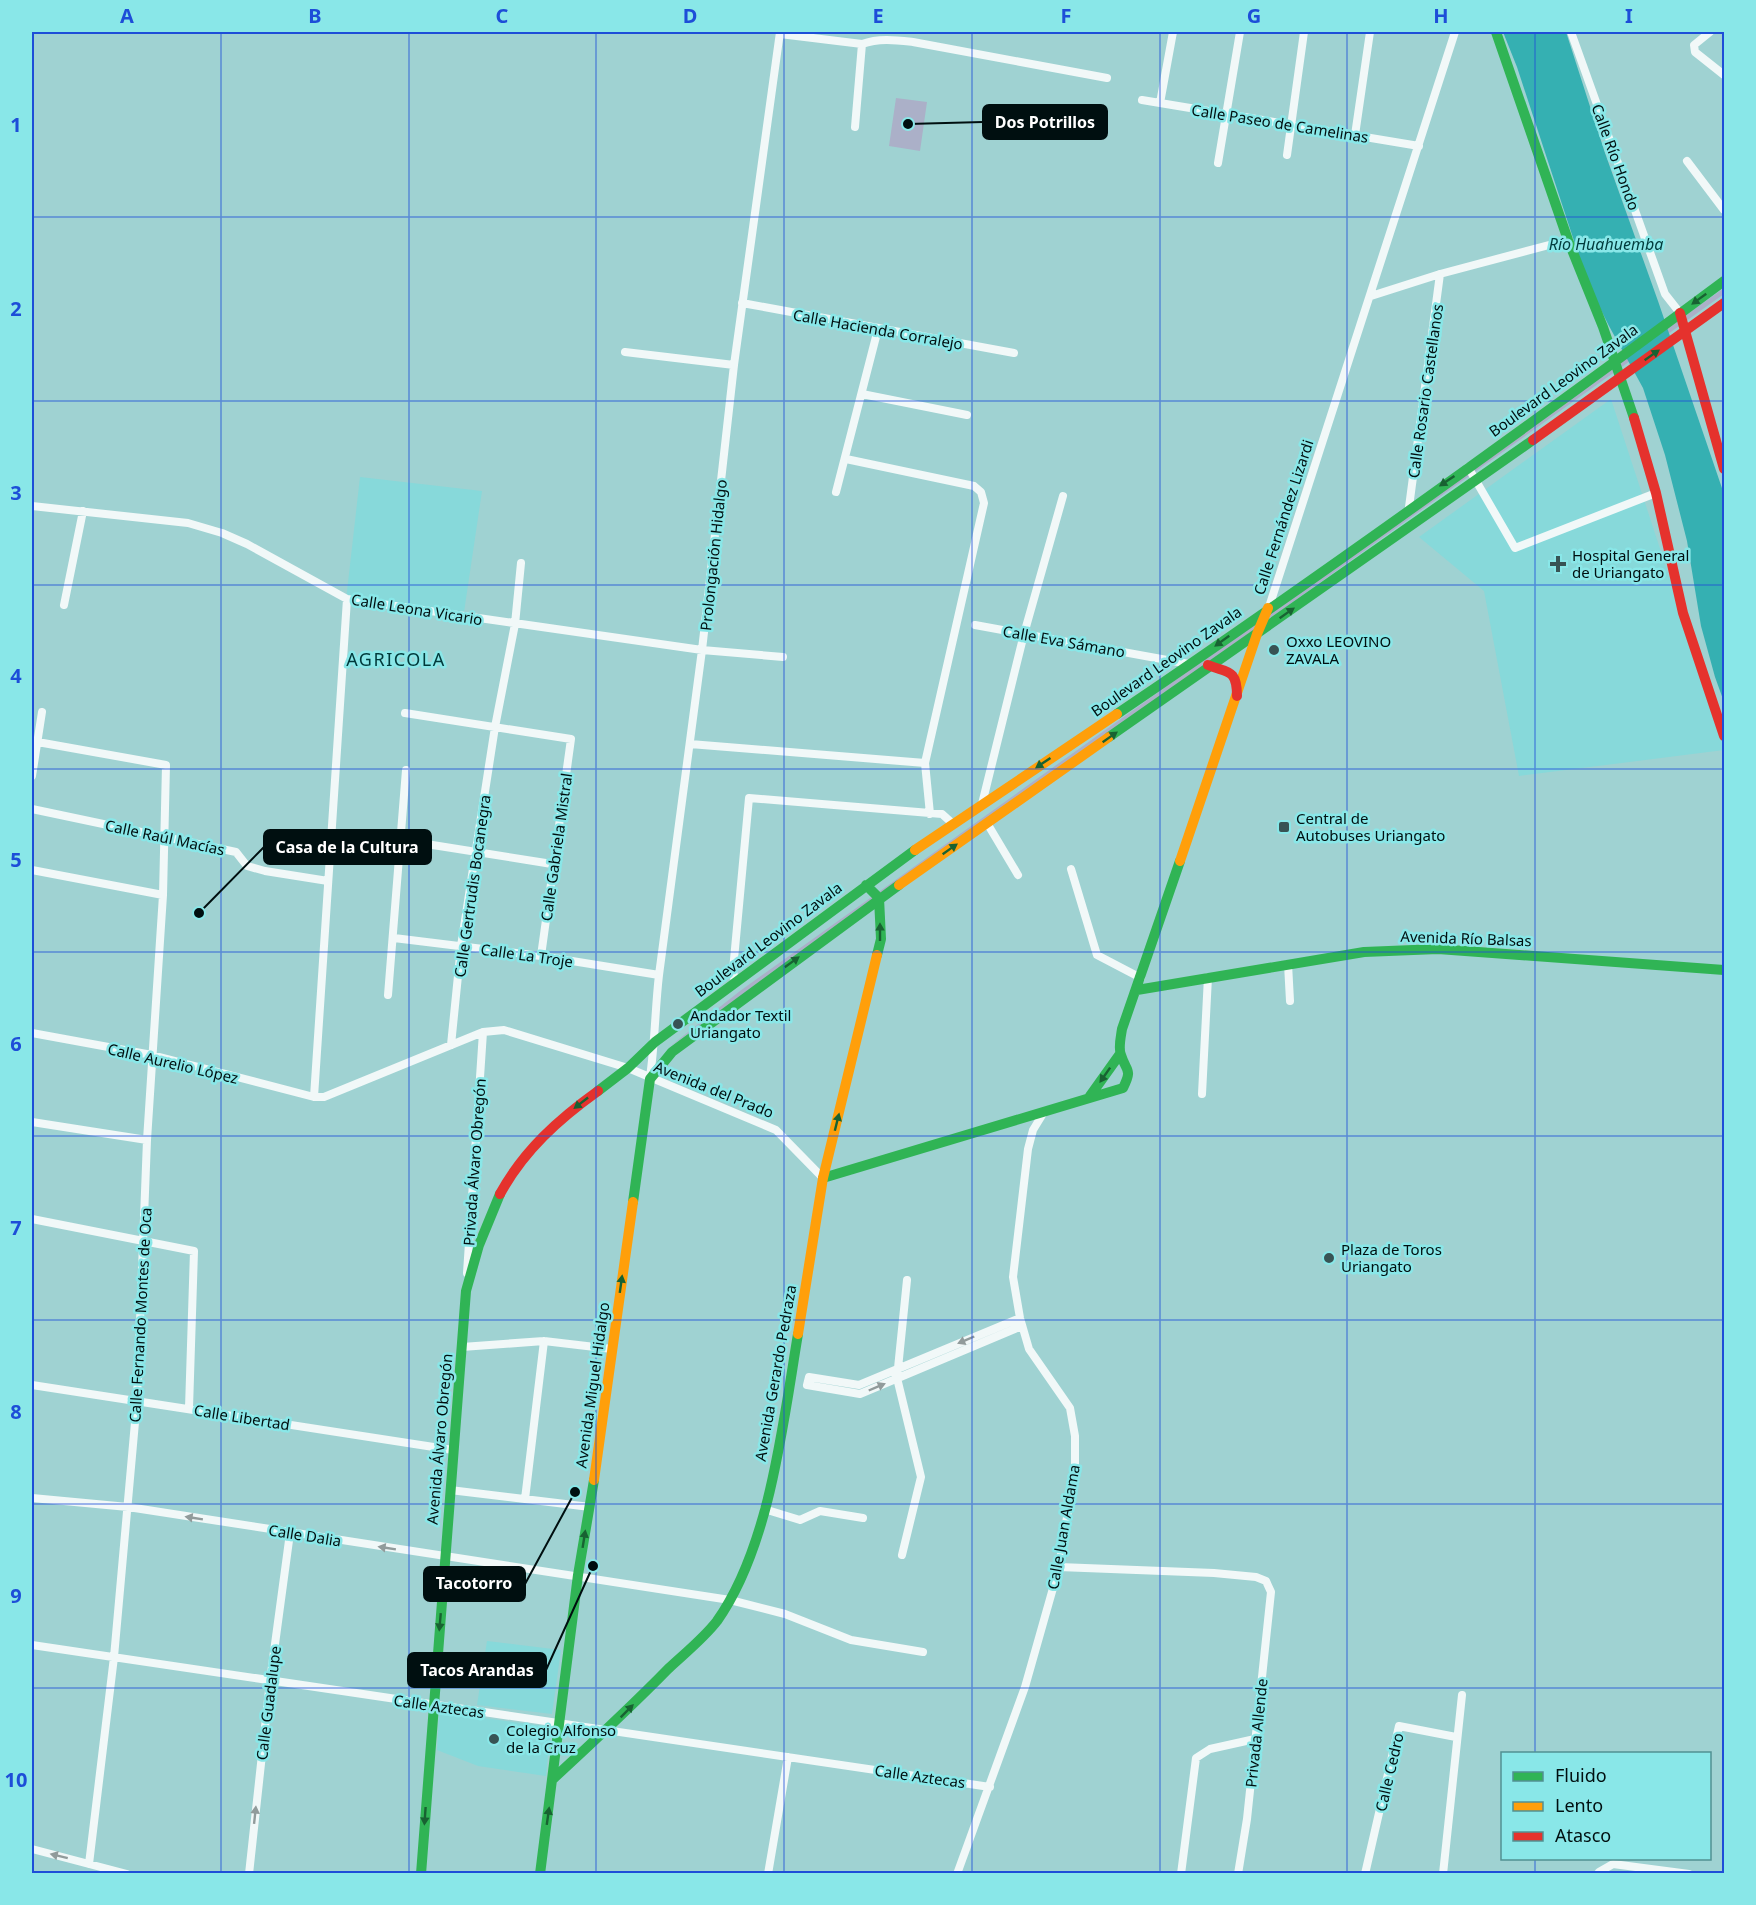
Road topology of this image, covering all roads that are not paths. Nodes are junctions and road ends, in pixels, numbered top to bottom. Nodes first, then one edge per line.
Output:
1 (1173, 32) edge
2 (1240, 32) edge
3 (1304, 32) edge
4 (1370, 32) edge
5 (1455, 32) edge
6 (1496, 32) edge
7 (1571, 32) edge
8 (1710, 32) edge
9 (780, 33) edge
10 (862, 44) junction
11 (1725, 75) edge
12 (1107, 78) dead end
13 (1142, 100) dead end
14 (1160, 103) junction
15 (1225, 114) junction
16 (1291, 123) junction
17 (855, 127) dead end
18 (1354, 135) junction
19 (1419, 146) junction
20 (1287, 155) dead end
21 (1688, 161) dead end
22 (1218, 163) dead end
23 (1725, 210) edge
24 (1568, 240) junction
25 (1440, 274) junction
26 (1725, 280) edge
27 (1371, 296) junction
28 (742, 303) junction
29 (1725, 303) edge
30 (1677, 315) junction
31 (878, 329) junction
32 (1682, 334) junction
33 (625, 352) dead end
34 (1014, 353) dead end
35 (1617, 360) junction
36 (734, 364) junction
37 (1622, 376) junction
38 (862, 394) junction
39 (967, 415) dead end
40 (846, 459) junction
41 (1468, 467) junction
42 (1725, 469) edge
43 (1476, 479) junction
44 (836, 492) dead end
45 (1656, 493) junction
46 (1063, 496) dead end
47 (32, 507) edge
48 (1409, 507) junction
49 (82, 512) junction
50 (521, 563) dead end
51 (347, 599) junction
52 (64, 605) dead end
53 (1269, 607) junction
54 (515, 624) junction
55 (975, 625) dead end
56 (1024, 634) junction
57 (1257, 634) junction
58 (702, 650) junction
59 (1202, 656) junction
60 (783, 657) dead end
61 (1189, 664) junction
62 (1210, 667) junction
63 (1237, 696) junction
64 (42, 712) dead end
65 (405, 713) dead end
66 (495, 727) junction
67 (1725, 736) edge
68 (34, 741) edge
69 (690, 744) junction
70 (925, 763) junction
71 (406, 770) dead end
72 (32, 776) edge
73 (982, 805) junction
74 (32, 809) edge
75 (930, 814) junction
76 (952, 823) junction
77 (987, 823) junction
78 (164, 836) junction
79 (401, 840) junction
80 (477, 852) junction
81 (552, 864) junction
82 (1071, 869) dead end
83 (32, 870) edge
84 (1018, 875) dead end
85 (327, 880) junction
86 (866, 885) junction
87 (163, 895) junction
88 (879, 898) junction
89 (394, 938) junction
90 (461, 946) junction
91 (541, 956) junction
92 (1288, 964) junction
93 (1725, 970) edge
94 (751, 971) junction
95 (659, 975) junction
96 (1208, 977) junction
97 (1141, 978) junction
98 (735, 983) junction
99 (761, 985) junction
100 (1137, 990) junction
101 (388, 994) dead end
102 (1290, 1001) dead end
103 (483, 1032) junction
104 (32, 1033) edge
105 (655, 1042) junction
106 (451, 1045) junction
107 (1120, 1054) junction
108 (152, 1056) junction
109 (628, 1068) junction
110 (650, 1079) junction
111 (1202, 1094) dead end
112 (1090, 1096) junction
113 (314, 1097) junction
114 (1044, 1112) junction
115 (32, 1122) edge
116 (147, 1140) junction
117 (823, 1178) junction
118 (32, 1219) edge
119 (143, 1241) junction
120 (907, 1280) dead end
121 (466, 1291) junction
122 (1021, 1322) junction
123 (544, 1341) junction
124 (462, 1347) junction
125 (612, 1349) junction
126 (899, 1368) junction
127 (897, 1378) junction
128 (32, 1385) edge
129 (137, 1400) junction
130 (189, 1408) junction
131 (453, 1450) junction
132 (450, 1490) junction
133 (32, 1498) edge
134 (525, 1499) junction
135 (128, 1507) junction
136 (590, 1507) junction
137 (764, 1509) junction
138 (863, 1518) dead end
139 (290, 1533) junction
140 (903, 1555) dead end
141 (445, 1556) junction
142 (1059, 1567) junction
143 (578, 1575) junction
144 (730, 1600) junction
145 (32, 1645) edge
146 (923, 1652) dead end
147 (114, 1657) junction
148 (270, 1681) junction
149 (1462, 1695) dead end
150 (433, 1705) junction
151 (559, 1722) junction
152 (608, 1730) junction
153 (1456, 1737) junction
154 (1255, 1739) junction
155 (788, 1757) junction
156 (553, 1779) junction
157 (990, 1786) junction
158 (32, 1849) edge
159 (89, 1864) junction
160 (420, 1872) edge
161 (1599, 1872) dead end
162 (127, 1874) edge
163 (249, 1874) edge
164 (540, 1874) edge
165 (768, 1874) edge
166 (957, 1874) edge
167 (1181, 1874) edge
168 (1238, 1874) edge
169 (1365, 1874) edge
170 (1443, 1874) edge
171 (1689, 1874) edge

1 - 14 street
2 - 15 street
3 - 16 street
4 - 18 street
5 - 19 street, Calle Fernández Lizardi
6 - 24 main road
7 - 30 street, Calle Río Hondo
8 - 11 street
9 - 10 street
9 - 28 street, Prolongación Hidalgo
10 - 12 street
10 - 17 street
13 - 14 street, Calle Paseo de Camelinas
14 - 15 street, Calle Paseo de Camelinas
15 - 16 street, Calle Paseo de Camelinas
15 - 22 street
16 - 18 street, Calle Paseo de Camelinas
16 - 20 street
18 - 19 street, Calle Paseo de Camelinas
19 - 27 street, Calle Fernández Lizardi
21 - 23 street
24 - 25 street
24 - 35 main road
25 - 27 street
25 - 48 street, Calle Rosario Castellanos
26 -> 30 main road, Boulevard Leovino Zavala
27 - 53 street, Calle Fernández Lizardi
28 - 31 street, Calle Hacienda Corralejo
28 - 36 street, Prolongación Hidalgo
29 - 32 main road, Boulevard Leovino Zavala
30 - 32 main road
30 - 35 main road, Boulevard Leovino Zavala
31 - 34 street, Calle Hacienda Corralejo
31 - 38 street
37 -> 32 main road, Boulevard Leovino Zavala
32 - 42 main road
33 - 36 street
35 - 37 main road
35 - 41 main road, Boulevard Leovino Zavala
36 - 58 street, Prolongación Hidalgo
37 - 43 main road, Boulevard Leovino Zavala
37 - 45 main road
38 - 39 street
38 - 40 street
40 - 44 street
40 - 70 street
41 - 43 street
41 -> 48 main road, Boulevard Leovino Zavala
43 - 45 street
57 -> 43 main road, Boulevard Leovino Zavala
45 - 67 main road
46 - 56 street
47 - 49 street, Calle Leona Vicario
48 - 53 main road, Boulevard Leovino Zavala
49 - 51 street, Calle Leona Vicario
49 - 52 street
50 - 54 street, Calle Gertrudis Bocanegra
51 - 54 street, Calle Leona Vicario
51 - 85 street
53 - 57 main road, Calle Fernández Lizardi
53 -> 59 main road, Boulevard Leovino Zavala
54 - 58 street, Calle Leona Vicario
54 - 66 street, Calle Gertrudis Bocanegra
55 - 56 street, Calle Eva Sámano
56 - 61 street, Calle Eva Sámano
56 - 73 street
57 - 62 main road, Boulevard Leovino Zavala
57 - 63 main road, Calle Fernández Lizardi
58 - 60 street, Calle Leona Vicario
58 - 69 street, Prolongación Hidalgo
59 - 61 main road, Boulevard Leovino Zavala
59 - 62 main road
61 -> 73 main road, Boulevard Leovino Zavala
62 - 63 main road
77 -> 62 main road, Boulevard Leovino Zavala
63 - 97 main road, Calle Fernández Lizardi
64 - 68 street
65 - 66 street
66 - 80 street, Calle Gertrudis Bocanegra
66 - 81 street, Calle Gabriela Mistral
68 - 72 street
68 - 78 street, Calle Fernando Montes de Oca
69 - 70 street
69 - 95 street, Prolongación Hidalgo
70 - 75 street
71 - 79 street
73 - 76 main road, Boulevard Leovino Zavala
74 - 78 street, Calle Raúl Macías
75 - 76 street
75 - 98 street
76 - 86 main road, Boulevard Leovino Zavala
77 - 84 street
88 -> 77 main road, Boulevard Leovino Zavala
78 - 85 street, Calle Raúl Macías
78 - 87 street, Calle Fernando Montes de Oca
79 - 80 street
79 - 89 street
80 - 81 street
80 - 90 street, Calle Gertrudis Bocanegra
81 - 91 street, Calle Gabriela Mistral
82 - 97 street
83 - 87 street
85 - 113 street
86 - 88 main road
86 - 94 main road, Boulevard Leovino Zavala
87 - 108 street, Calle Fernando Montes de Oca
99 -> 88 main road, Boulevard Leovino Zavala
117 -> 88 main road, Avenida Gerardo Pedraza
89 - 90 street, Calle La Troje
89 - 101 street
90 - 91 street, Calle La Troje
90 - 106 street, Calle Gertrudis Bocanegra
91 - 95 street, Calle La Troje
92 - 93 main road, Avenida Río Balsas
92 - 96 main road, Avenida Río Balsas
92 - 102 street
94 - 98 main road, Boulevard Leovino Zavala
94 - 99 main road
95 - 105 street, Prolongación Hidalgo
96 - 100 main road, Avenida Río Balsas
96 - 111 street
97 - 100 main road, Calle Fernández Lizardi
98 - 105 main road, Boulevard Leovino Zavala
99 - 110 main road, Boulevard Leovino Zavala
100 - 107 main road, Calle Fernández Lizardi
103 - 106 street, Avenida del Prado
103 - 109 street, Avenida del Prado
103 - 121 street, Privada Álvaro Obregón
104 - 108 street, Calle Aurelio López
105 - 109 main road, Boulevard Leovino Zavala
105 - 110 street, Prolongación Hidalgo
106 - 113 street, Avenida del Prado
107 -> 112 main road
107 - 112 main road, Calle Fernández Lizardi
108 - 113 street, Calle Aurelio López
108 - 116 street, Calle Fernando Montes de Oca
109 - 110 street, Avenida del Prado
109 -> 121 main road, Avenida Álvaro Obregón
110 - 117 street, Avenida del Prado
125 -> 110 main road, Avenida Miguel Hidalgo
112 - 114 main road
114 - 117 main road
114 - 122 street, Calle Juan Aldama
115 - 116 street
116 - 119 street, Calle Fernando Montes de Oca
117 - 137 main road, Avenida Gerardo Pedraza
118 - 119 street
119 - 129 street, Calle Fernando Montes de Oca
119 - 130 street
120 - 126 street
121 - 124 main road, Avenida Álvaro Obregón
122 -> 126 street
122 - 127 street
122 - 142 street, Calle Juan Aldama
123 - 124 street
123 - 125 street
123 - 134 street
124 - 131 main road, Avenida Álvaro Obregón
125 - 136 main road, Avenida Miguel Hidalgo
126 - 127 street
126 -> 127 street
127 - 140 street
128 - 129 street, Calle Libertad
129 - 130 street, Calle Libertad
129 - 135 street, Calle Fernando Montes de Oca
130 - 131 street, Calle Libertad
131 - 132 main road, Avenida Álvaro Obregón
132 - 134 street
132 - 141 main road, Avenida Álvaro Obregón
133 - 135 street, Calle Dalia
134 - 136 street
139 -> 135 street, Calle Dalia
135 - 147 street, Calle Fernando Montes de Oca
143 -> 136 main road, Avenida Miguel Hidalgo
137 - 138 street
137 - 144 main road, Avenida Gerardo Pedraza
141 -> 139 street, Calle Dalia
139 - 148 street, Calle Guadalupe
141 - 143 street, Calle Dalia
141 -> 150 main road, Avenida Álvaro Obregón
142 - 154 street, Privada Allende
142 - 157 street, Calle Juan Aldama
143 - 144 street, Calle Dalia
143 - 151 main road, Avenida Miguel Hidalgo
144 - 146 street, Calle Dalia
152 -> 144 main road, Avenida Gerardo Pedraza
145 - 147 street, Calle Aztecas
147 - 148 street, Calle Aztecas
147 - 159 street, Calle Fernando Montes de Oca
148 - 150 street, Calle Aztecas
163 -> 148 street, Calle Guadalupe
149 - 153 street
150 - 151 street, Calle Aztecas
150 -> 160 main road, Avenida Álvaro Obregón
151 - 152 street, Calle Aztecas
151 - 156 main road, Avenida Miguel Hidalgo
152 - 155 street, Calle Aztecas
152 - 156 main road, Avenida Gerardo Pedraza
153 - 169 street, Calle Cedro
153 - 170 street
154 - 167 street
154 - 168 street, Privada Allende
155 - 157 street, Calle Aztecas
155 - 165 street
164 -> 156 main road, Avenida Miguel Hidalgo
157 - 166 street, Calle Juan Aldama
159 -> 158 street
159 - 162 street
161 - 171 street

